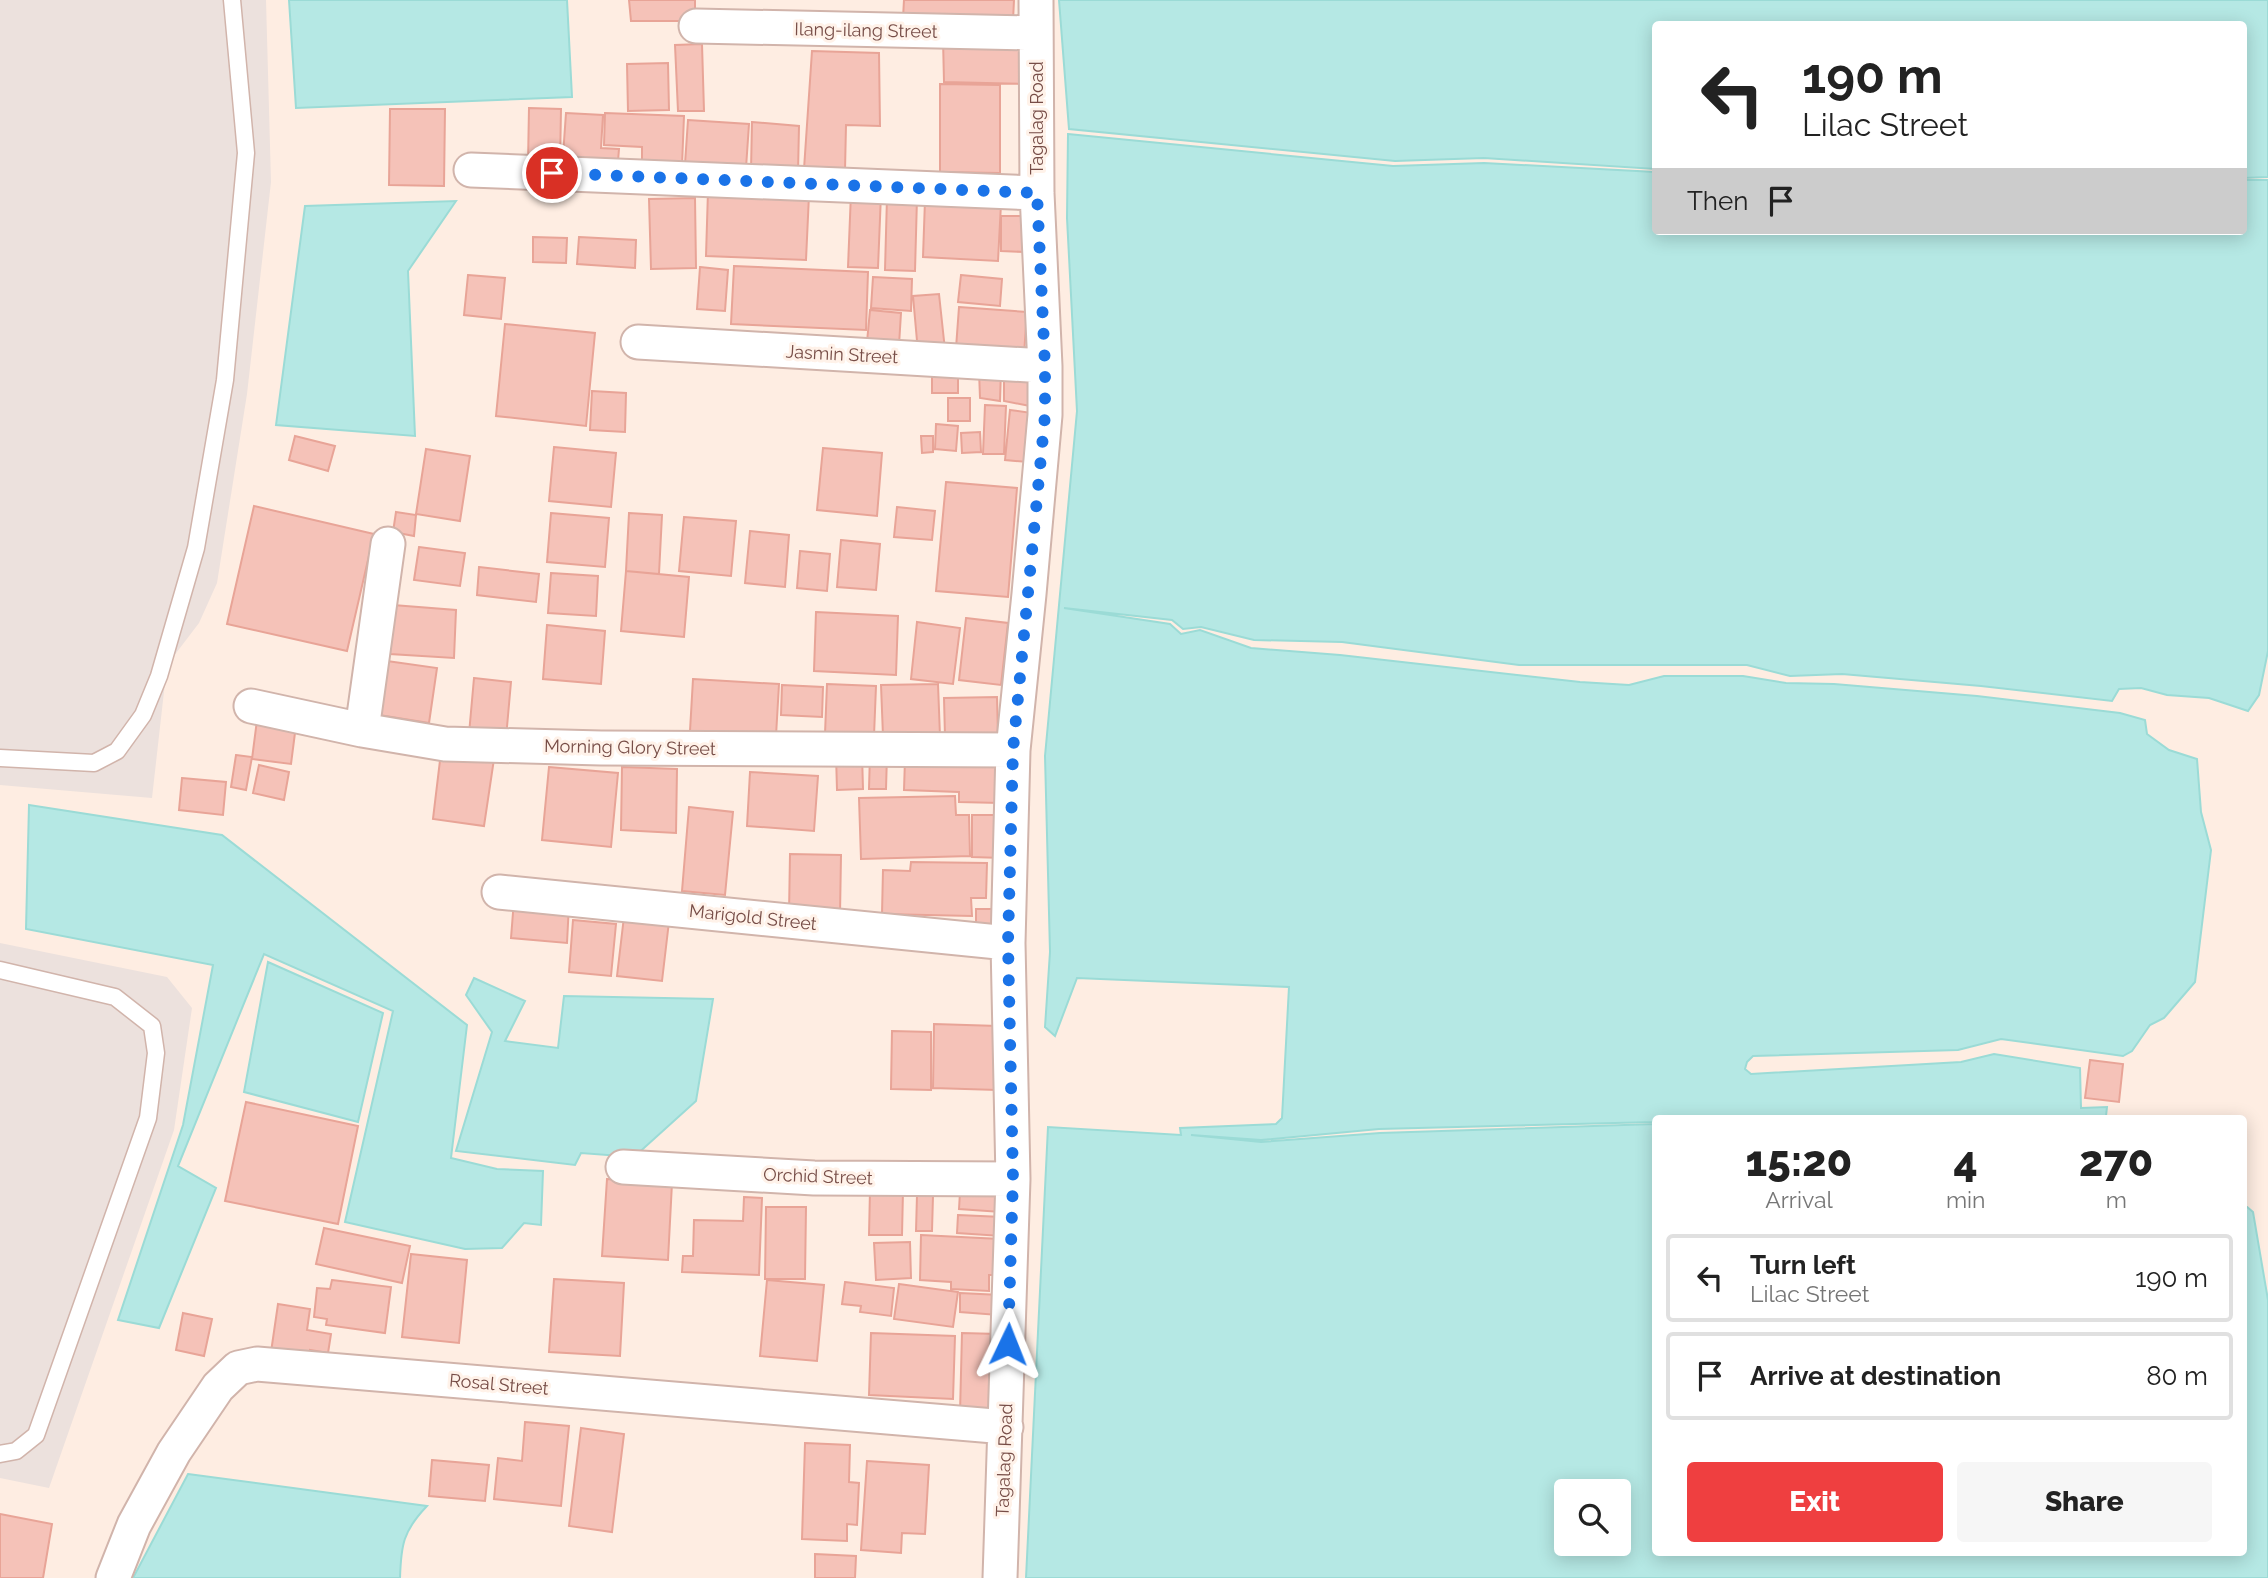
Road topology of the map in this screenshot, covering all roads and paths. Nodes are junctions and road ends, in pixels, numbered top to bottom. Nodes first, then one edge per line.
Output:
1 (232, 0) edge
2 (1036, 0) edge
3 (696, 26) dead end
4 (1036, 33) junction
5 (471, 170) dead end
6 (1037, 193) junction
7 (638, 342) dead end
8 (1045, 366) junction
9 (388, 544) dead end
10 (251, 706) dead end
11 (362, 730) junction
12 (1013, 750) junction
13 (0, 758) edge
14 (499, 892) dead end
15 (1008, 943) junction
16 (0, 970) edge
17 (623, 1167) dead end
18 (1013, 1179) junction
19 (1006, 1427) junction
20 (0, 1454) edge
21 (113, 1578) edge
22 (1000, 1578) edge

1 - 13 lane
2 - 4 street, Tagalag Road
3 - 4 street, Ilang-ilang Street
4 - 6 street, Tagalag Road
5 - 6 street
6 - 8 street, Tagalag Road
7 - 8 street, Jasmin Street
8 - 12 street, Tagalag Road
9 - 11 street
10 - 11 street, Morning Glory Street
11 - 12 street, Morning Glory Street
12 - 15 street, Tagalag Road
14 - 15 street, Marigold Street
15 - 18 street, Tagalag Road
16 - 20 lane
17 - 18 street, Orchid Street
18 - 19 street, Tagalag Road
19 - 21 street, Rosal Street
19 - 22 street, Tagalag Road

